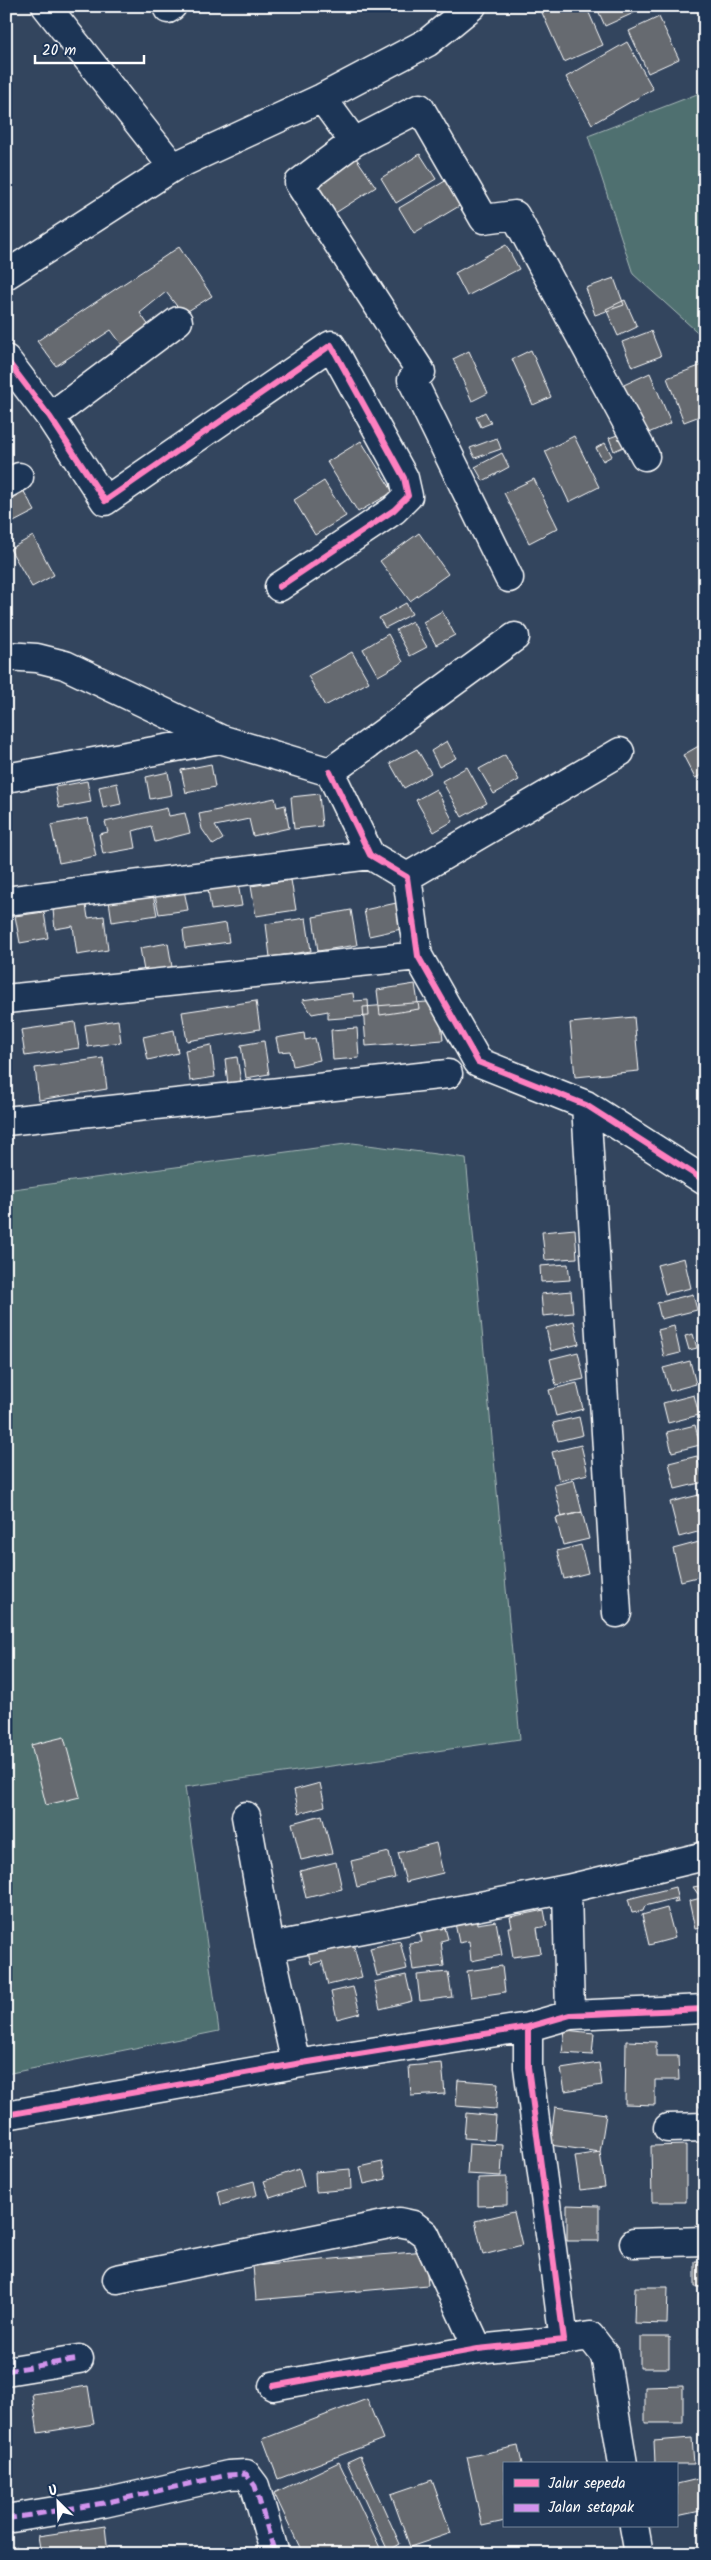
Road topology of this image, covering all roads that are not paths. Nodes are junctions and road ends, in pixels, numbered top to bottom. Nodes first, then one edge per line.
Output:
1 (46, 6) edge
2 (472, 6) edge
3 (322, 98) junction
4 (354, 142) junction
5 (174, 167) junction
6 (6, 275) edge
7 (178, 321) dead end
8 (6, 359) edge
9 (50, 417) junction
10 (645, 456) dead end
11 (509, 578) dead end
12 (279, 587) dead end
13 (515, 637) dead end
14 (6, 656) edge
15 (220, 739) junction
16 (620, 752) dead end
17 (330, 772) junction
18 (6, 778) edge
19 (370, 855) junction
20 (407, 877) junction
21 (6, 901) edge
22 (418, 956) junction
23 (6, 999) edge
24 (448, 1074) dead end
25 (586, 1105) junction
26 (6, 1121) edge
27 (705, 1181) edge
28 (617, 1613) dead end
29 (246, 1816) dead end
30 (705, 1856) edge
31 (566, 1889) junction
32 (270, 1947) junction
33 (705, 2009) edge
34 (570, 2015) junction
35 (528, 2027) junction
36 (296, 2064) junction
37 (6, 2115) edge
38 (705, 2127) edge
39 (668, 2128) dead end
40 (705, 2242) edge
41 (634, 2244) dead end
42 (117, 2279) dead end
43 (564, 2340) junction
44 (478, 2349) junction
45 (79, 2359) dead end
46 (6, 2371) edge
47 (273, 2386) dead end
48 (623, 2462) edge
49 (6, 2519) edge
50 (634, 2528) edge
51 (275, 2554) edge
52 (638, 2554) edge

1 - 5 street
2 - 3 street
3 - 4 street
3 - 5 street
4 - 10 street
4 - 11 street
5 - 6 street
7 - 9 street
8 - 9 street
9 - 12 street
13 - 17 street
14 - 15 street
15 - 17 street
15 - 18 street
16 - 20 street
17 - 19 street
19 - 20 street
19 - 21 street
20 - 22 street
22 - 23 street
22 - 25 street
24 - 26 street
25 - 27 street
25 - 28 street
29 - 32 street
30 - 31 street
31 - 32 street
31 - 34 street
32 - 36 street
33 - 34 street
34 - 35 street
35 - 36 street
35 - 43 street
36 - 37 street
38 - 39 street
40 - 41 street
42 - 44 street
43 - 44 street
43 - 48 street
44 - 47 street
45 - 46 street
49 - 51 street
50 - 52 street

